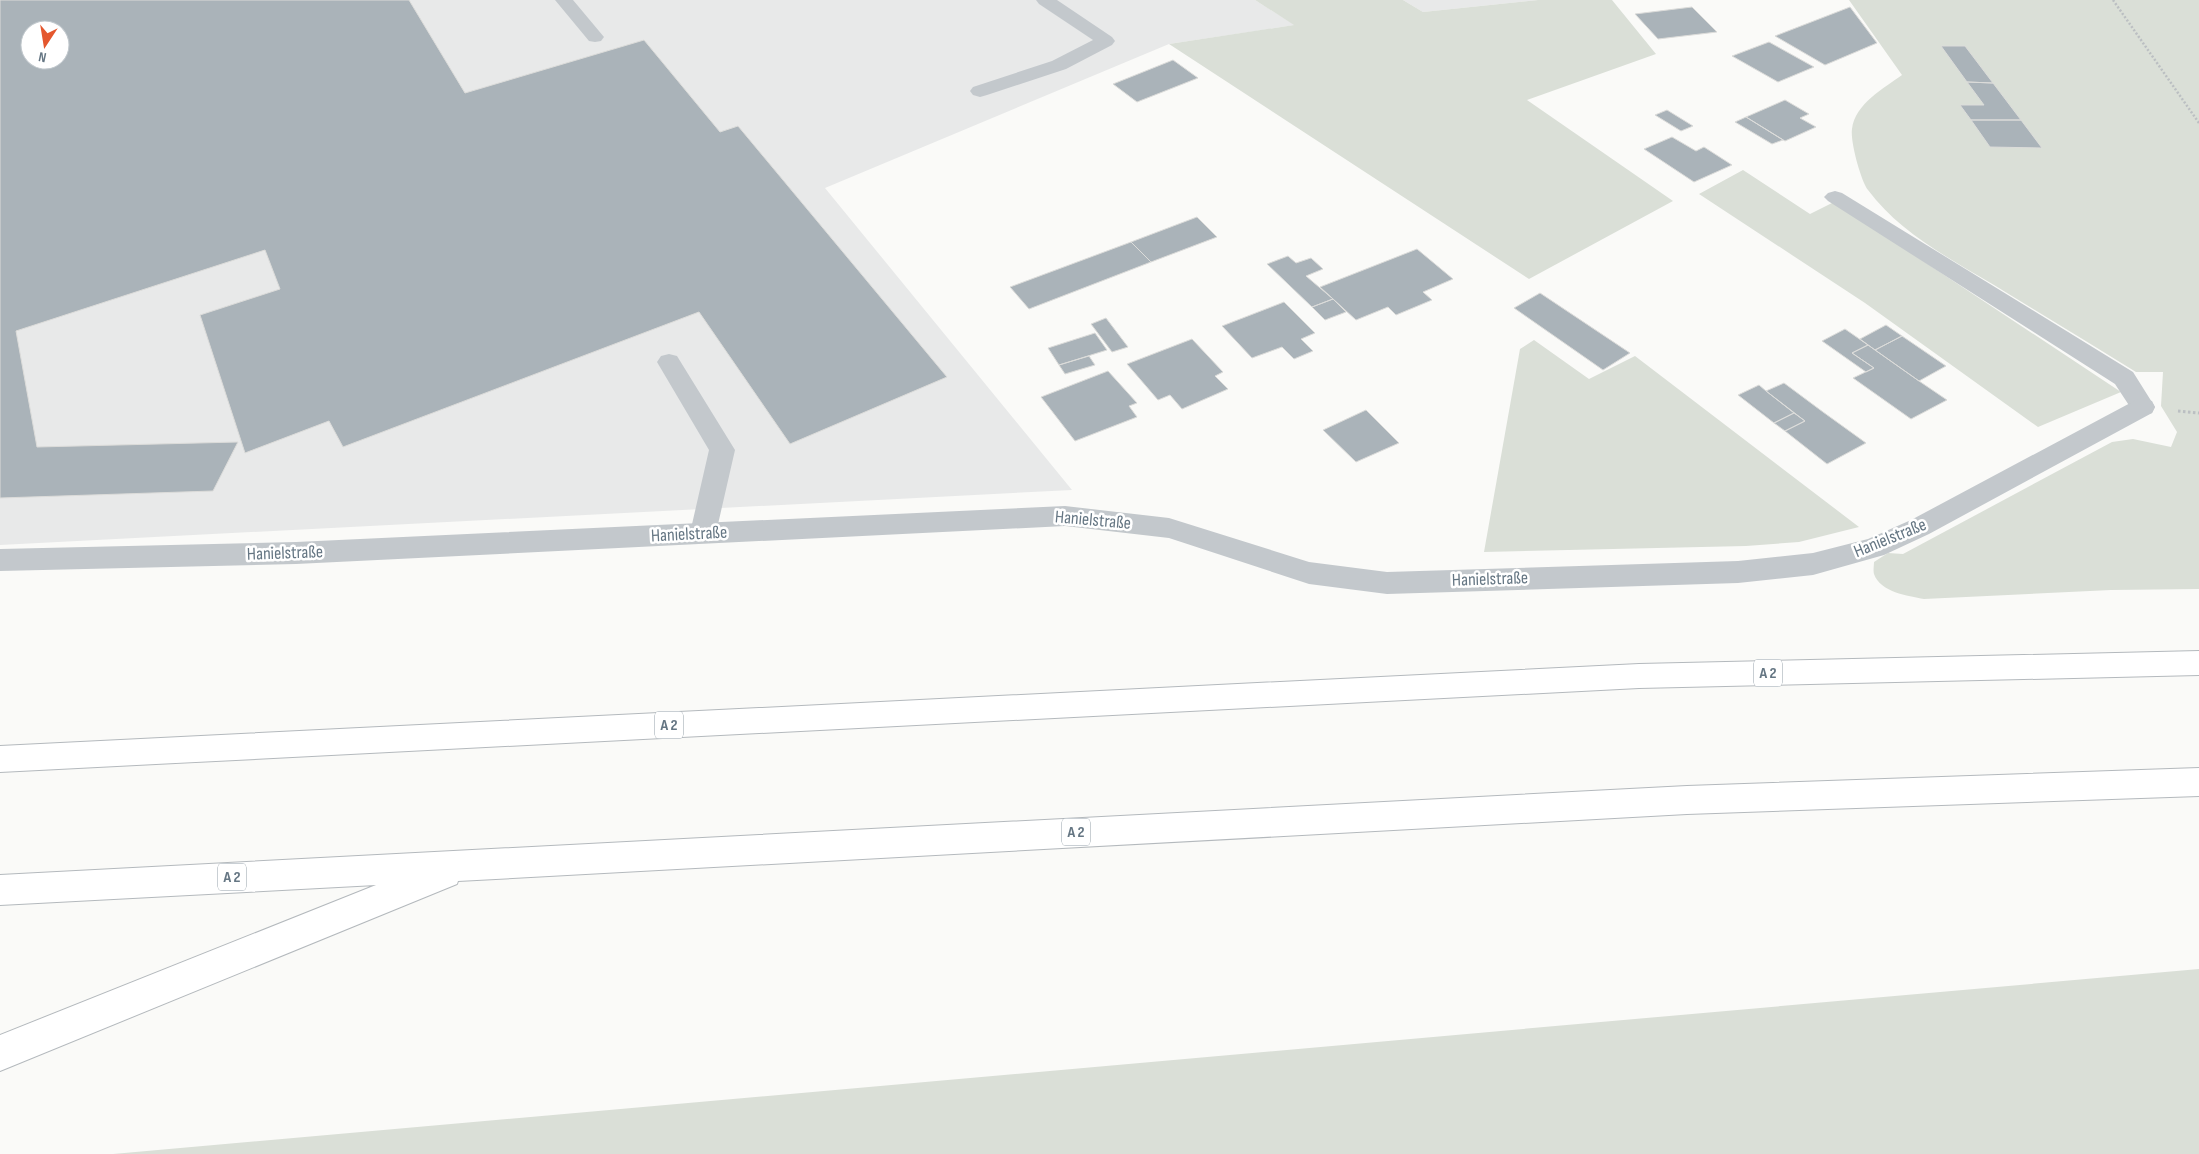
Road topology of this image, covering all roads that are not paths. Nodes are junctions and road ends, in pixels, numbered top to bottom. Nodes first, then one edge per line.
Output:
1 (564, 0) edge
2 (1045, 0) edge
3 (595, 37) dead end
4 (980, 91) dead end
5 (1834, 197) dead end
6 (669, 362) dead end
7 (703, 533) junction
8 (0, 560) edge
9 (2199, 663) edge
10 (0, 759) edge
11 (2199, 782) edge
12 (465, 865) junction
13 (0, 890) edge
14 (0, 1053) edge

1 - 3 street
2 - 4 street
5 - 7 street, Hanielstraße
6 - 7 street
7 - 8 street, Hanielstraße
9 - 10 highway, A 2
11 - 12 highway, A 2
12 - 13 highway, A 2
12 - 14 highway

